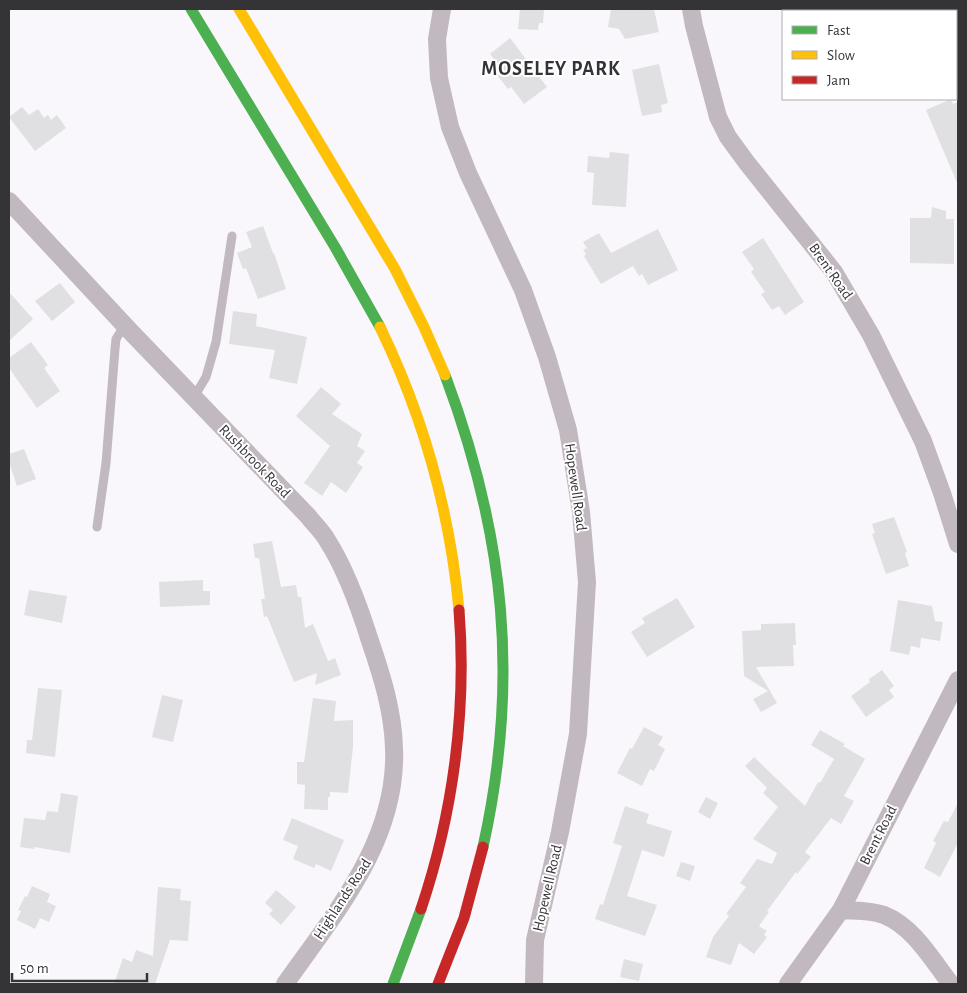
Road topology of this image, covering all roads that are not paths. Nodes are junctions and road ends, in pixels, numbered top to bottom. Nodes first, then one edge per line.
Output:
1 (186, 9) edge
2 (191, 9) edge
3 (239, 9) edge
4 (442, 9) edge
5 (691, 9) edge
6 (220, 55) junction
7 (307, 102) dead end
8 (308, 124) junction
9 (9, 201) edge
10 (232, 236) dead end
11 (124, 326) junction
12 (194, 397) junction
13 (97, 527) dead end
14 (958, 544) edge
15 (958, 680) edge
16 (394, 778) joint
17 (841, 910) junction
18 (285, 984) edge
19 (393, 984) edge
20 (438, 984) edge
21 (534, 984) edge
22 (788, 984) edge
23 (951, 984) edge

1 - 6 highway
2 - 6 highway
3 - 8 highway
4 - 21 street, Hopewell Road
5 - 14 street, Brent Road
6 - 19 highway
7 - 8 highway
8 - 20 highway
9 - 11 street, Rushbrook Road
10 - 12 lane
11 - 12 street, Rushbrook Road
11 - 13 lane
12 - 16 street, Rushbrook Road
15 - 17 street, Brent Road
16 - 18 street, Highlands Road
17 - 22 street, Brent Road
17 - 23 street

